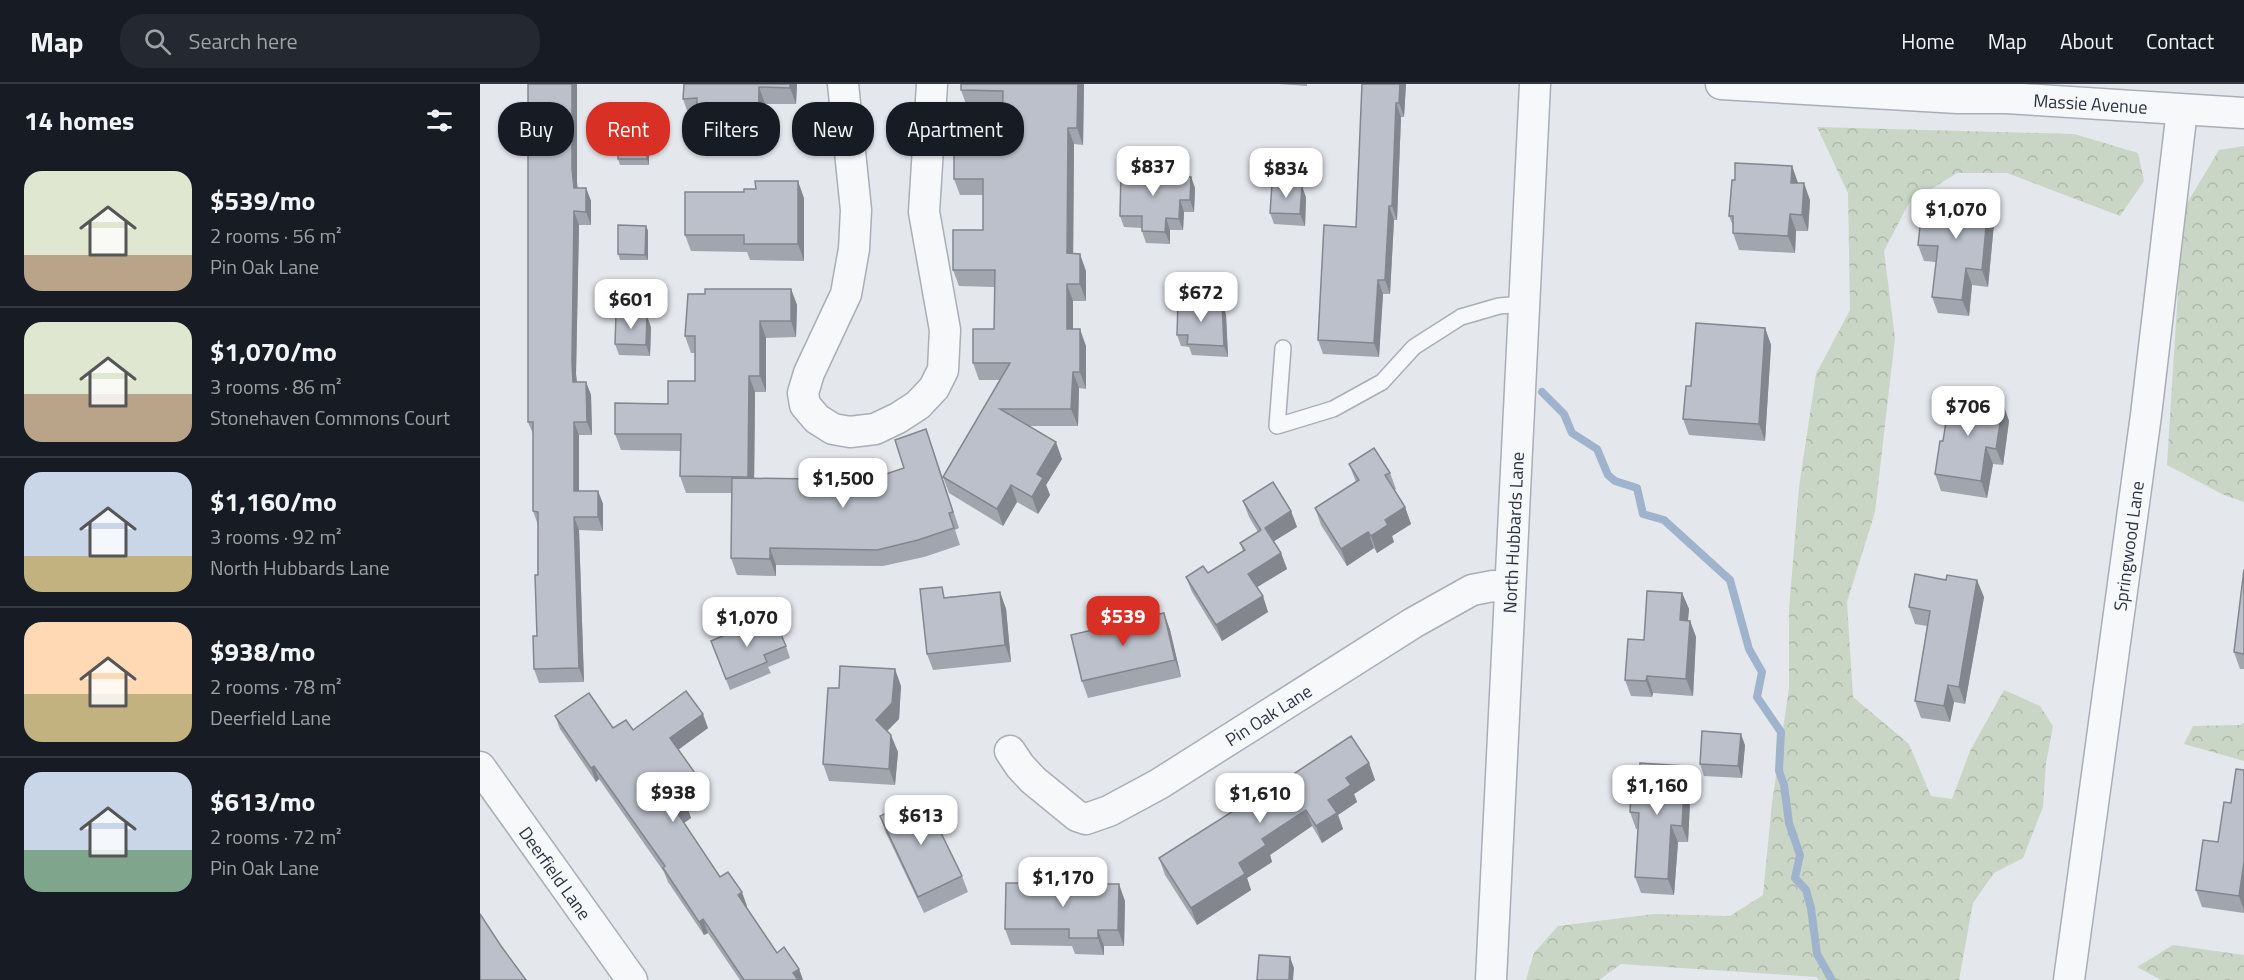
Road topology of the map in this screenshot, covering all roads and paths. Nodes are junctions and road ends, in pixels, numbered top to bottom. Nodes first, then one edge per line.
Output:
1 (843, 84) edge
2 (932, 84) edge
3 (1535, 84) edge
4 (1721, 84) edge
5 (2182, 110) junction
6 (2244, 114) edge
7 (1524, 304) junction
8 (1283, 348) dead end
9 (1510, 587) junction
10 (1010, 751) dead end
11 (480, 767) edge
12 (632, 980) edge
13 (1491, 980) edge
14 (2069, 980) edge

1 - 2 street
3 - 7 street, North Hubbards Lane
4 - 5 street, Massie Avenue
5 - 6 street, Massie Avenue
5 - 14 street, Springwood Lane
7 - 8 lane
7 - 9 street, North Hubbards Lane
9 - 10 street, Pin Oak Lane
9 - 13 street, North Hubbards Lane
11 - 12 street, Deerfield Lane

